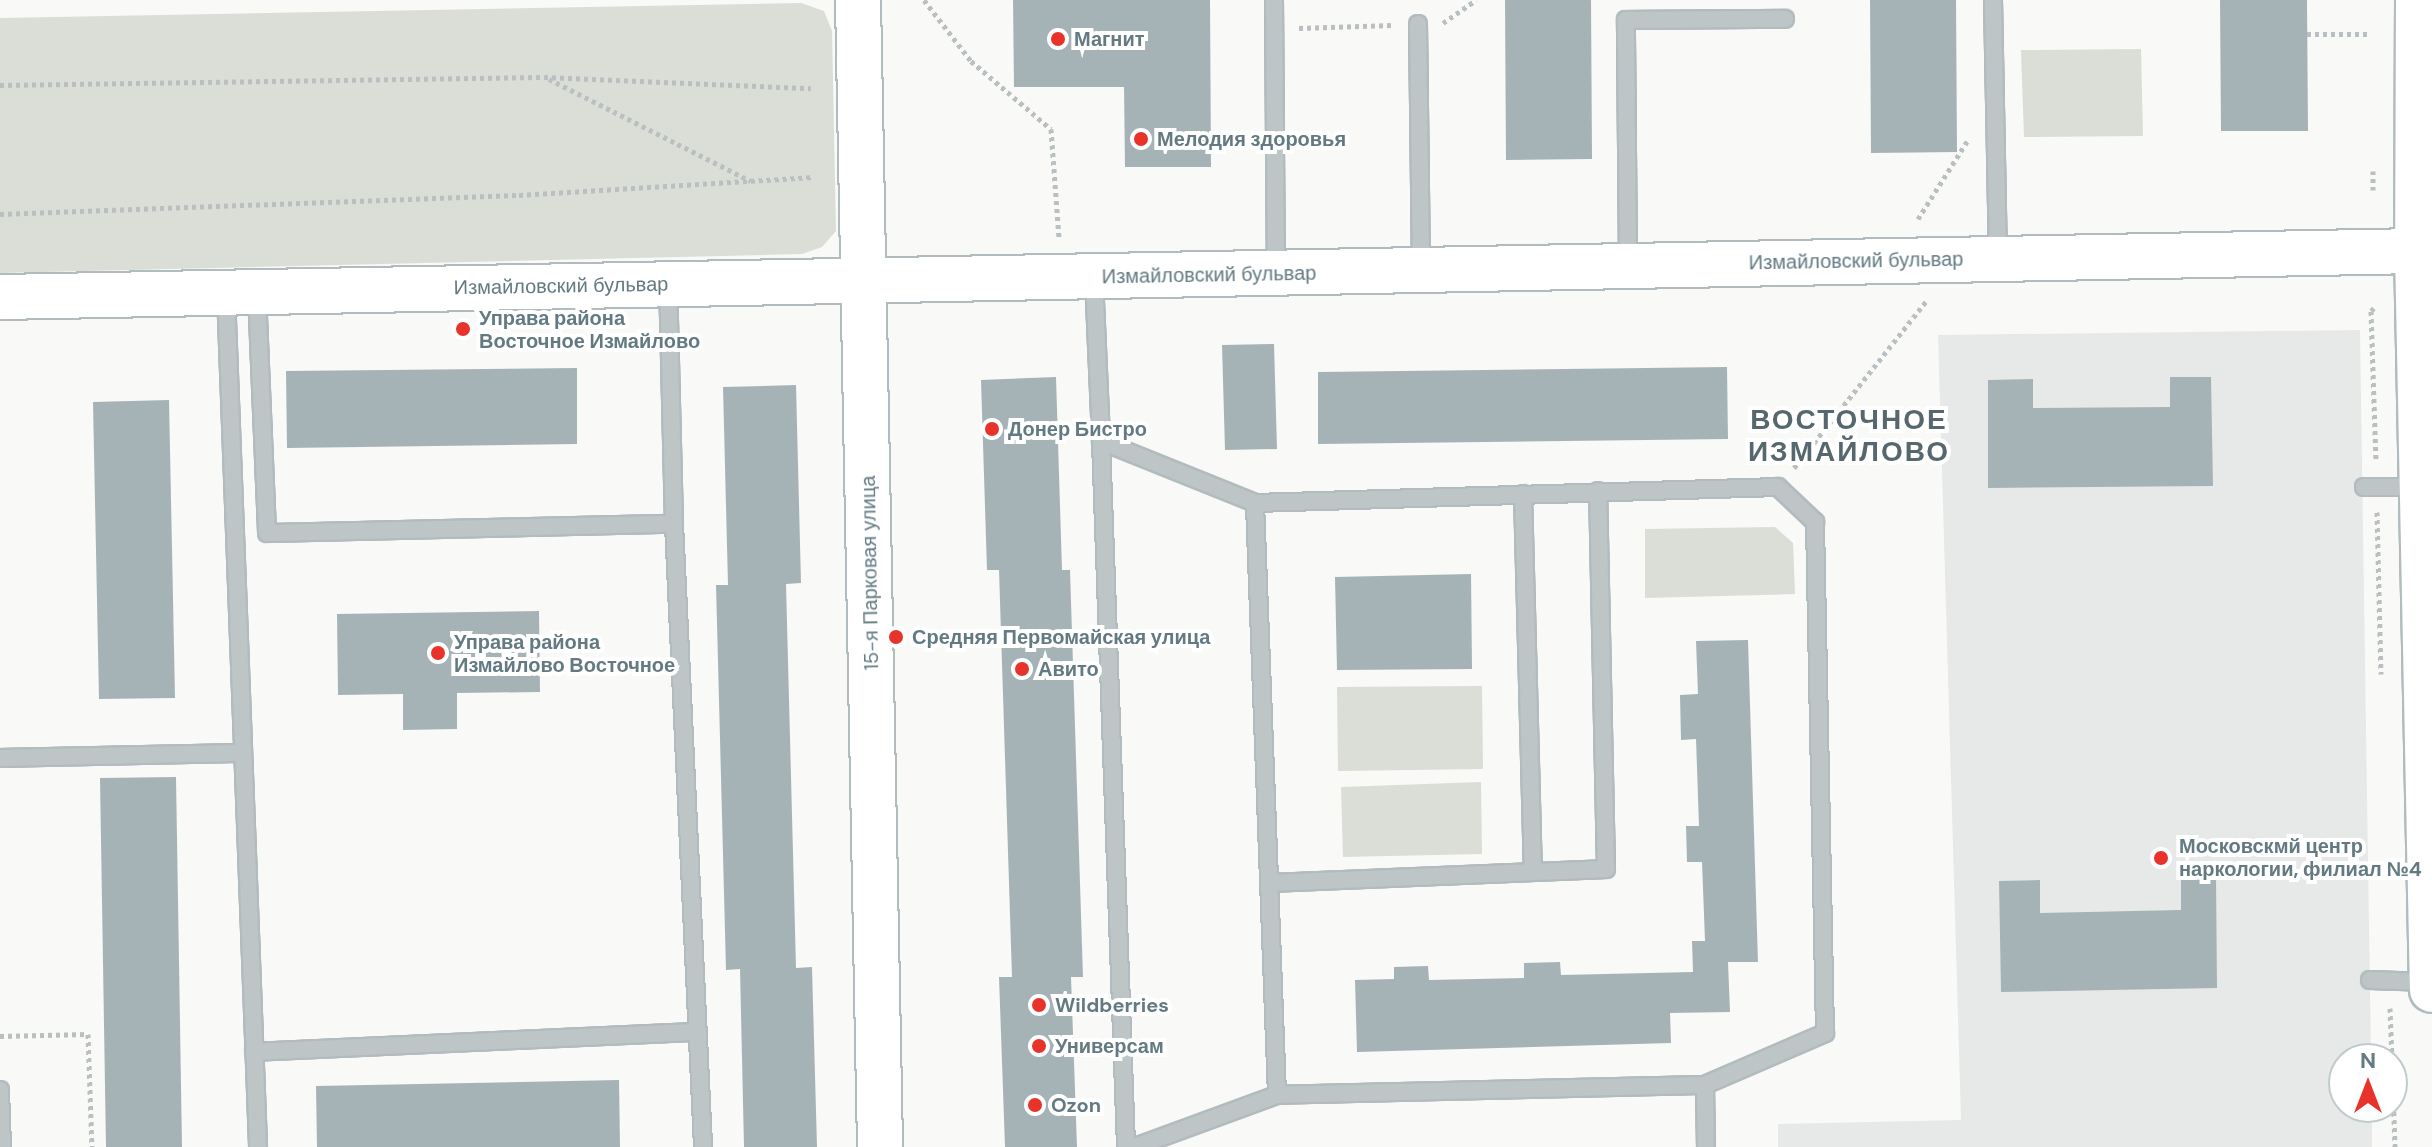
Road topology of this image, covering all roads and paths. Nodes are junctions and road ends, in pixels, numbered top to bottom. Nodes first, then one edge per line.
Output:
1 (858, 0) edge
2 (924, 0) edge
3 (1274, 0) edge
4 (1476, 0) edge
5 (1993, 0) edge
6 (2418, 0) edge
7 (1785, 19) dead end
8 (1418, 24) junction
9 (1274, 29) junction
10 (2307, 34) dead end
11 (2367, 34) dead end
12 (544, 77) junction
13 (0, 85) edge
14 (811, 88) dead end
15 (1995, 98) junction
16 (2424, 110) edge
17 (813, 177) dead end
18 (751, 181) junction
19 (0, 214) edge
20 (1913, 227) dead end
21 (1059, 244) dead end
22 (2417, 251) junction
23 (1998, 258) junction
24 (1628, 266) junction
25 (1421, 271) junction
26 (1276, 274) junction
27 (1094, 277) junction
28 (864, 280) junction
29 (668, 284) junction
30 (242, 292) junction
31 (0, 297) edge
32 (1927, 300) dead end
33 (1101, 441) junction
34 (1778, 487) junction
35 (2364, 487) dead end
36 (2423, 487) junction
37 (1598, 491) junction
38 (1523, 494) junction
39 (1255, 503) junction
40 (674, 524) junction
41 (243, 753) junction
42 (0, 758) edge
43 (1533, 872) junction
44 (1272, 883) junction
45 (2370, 980) dead end
46 (2432, 982) edge
47 (2432, 990) edge
48 (697, 1032) junction
49 (0, 1036) edge
50 (254, 1052) junction
51 (1705, 1085) junction
52 (0, 1090) edge
53 (1277, 1095) junction
54 (2394, 1123) edge
55 (2, 1147) edge
56 (92, 1147) edge
57 (258, 1147) edge
58 (703, 1147) edge
59 (880, 1147) edge
60 (1126, 1147) edge
61 (1135, 1147) edge
62 (1706, 1147) edge
63 (2395, 1147) edge

1 - 28 street, 15-я Парковая улица
2 - 21 path
3 - 9 lane
4 - 8 path
5 - 15 lane
6 - 16 street
7 - 24 lane
8 - 9 path
8 - 25 lane
9 - 26 lane
10 - 11 path
12 - 13 path
12 - 14 path
12 - 18 path
15 - 20 path
15 - 23 lane
16 - 22 street
17 - 18 path
18 - 19 path
22 - 23 street, Измайловский бульвар
22 - 36 street
23 - 24 street, Измайловский бульвар
24 - 25 street, Измайловский бульвар
25 - 26 street, Измайловский бульвар
26 - 27 street, Измайловский бульвар
27 - 28 street, Измайловский бульвар
27 - 33 lane
28 - 29 street, Измайловский бульвар
28 - 59 street, 15-я Парковая улица
29 - 30 street, Измайловский бульвар
29 - 40 lane
30 - 31 street, Измайловский бульвар
30 - 40 lane
30 - 41 lane
32 - 34 path
33 - 39 lane
33 - 60 lane
34 - 37 lane
34 - 51 lane
35 - 36 lane
36 - 46 street
37 - 38 lane
37 - 43 lane
38 - 39 lane
38 - 43 lane
39 - 44 lane
40 - 48 lane
41 - 42 lane
41 - 50 lane
43 - 44 lane
44 - 53 lane
45 - 46 lane
46 - 47 street
48 - 50 lane
48 - 58 lane
49 - 56 path
50 - 57 lane
51 - 53 lane
51 - 62 lane
52 - 55 lane
53 - 61 lane
54 - 63 path

